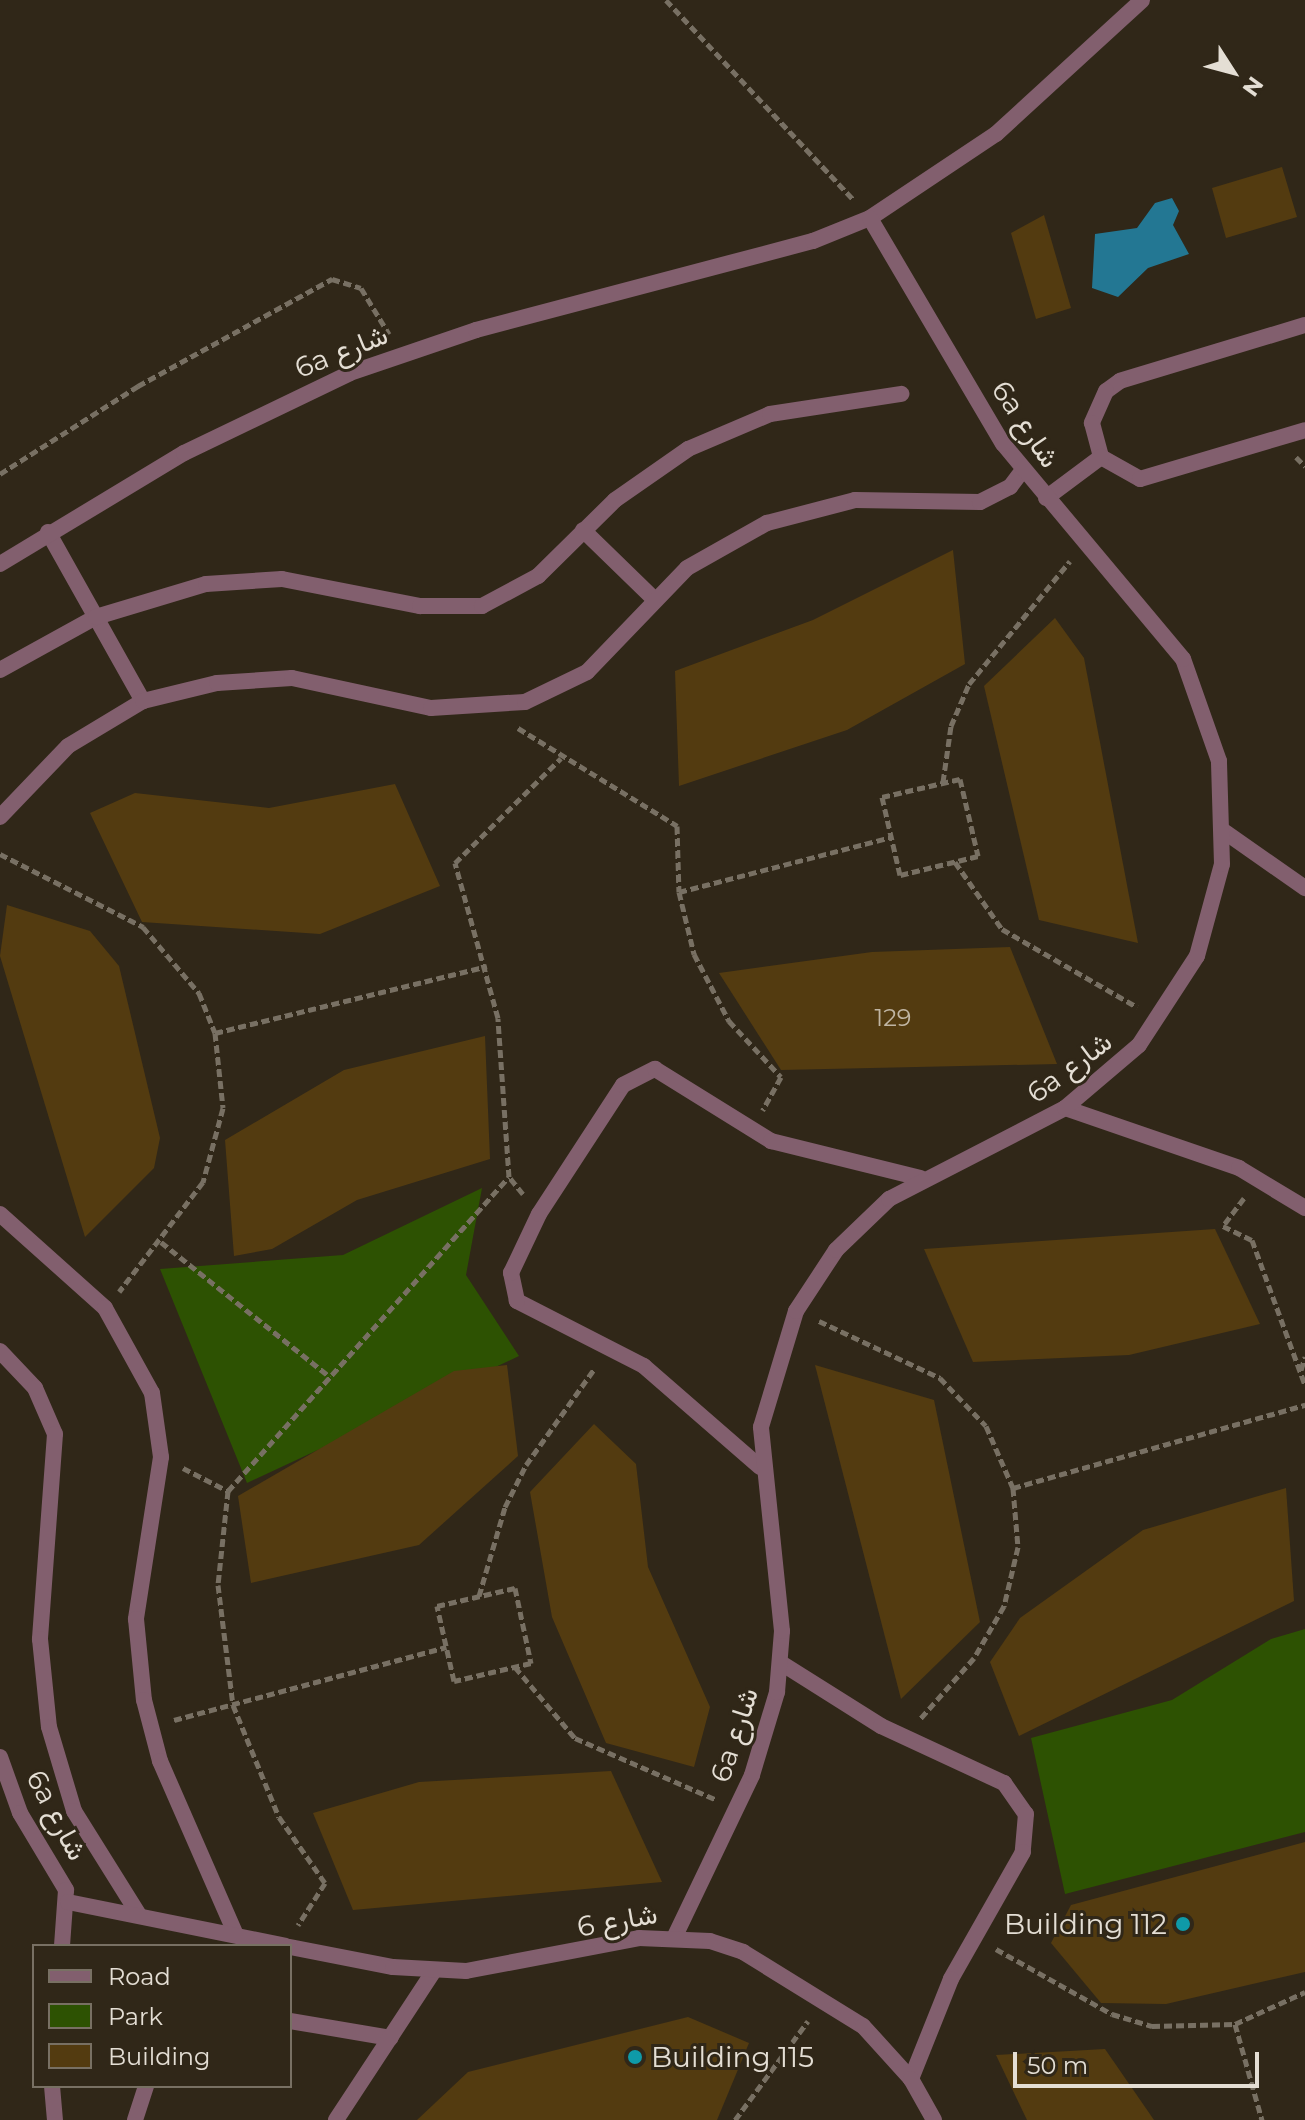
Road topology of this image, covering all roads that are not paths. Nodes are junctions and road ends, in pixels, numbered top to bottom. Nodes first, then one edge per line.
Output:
1 (1142, 0) edge
2 (870, 218) junction
3 (1305, 325) edge
4 (901, 394) dead end
5 (1305, 430) edge
6 (1101, 457) junction
7 (1023, 470) junction
8 (1046, 498) junction
9 (583, 530) junction
10 (48, 532) junction
11 (0, 564) edge
12 (654, 599) junction
13 (96, 617) junction
14 (0, 670) edge
15 (143, 701) junction
16 (0, 817) edge
17 (1225, 832) junction
18 (1305, 888) edge
19 (1065, 1108) junction
20 (920, 1178) junction
21 (1305, 1208) edge
22 (0, 1214) edge
23 (0, 1351) edge
24 (760, 1467) junction
25 (781, 1663) junction
26 (0, 1757) edge
27 (68, 1902) junction
28 (139, 1915) junction
29 (236, 1935) junction
30 (675, 1936) junction
31 (62, 1944) edge
32 (278, 1944) edge
33 (292, 1947) edge
34 (434, 1971) junction
35 (292, 2021) edge
36 (391, 2038) junction
37 (911, 2079) junction
38 (52, 2088) edge
39 (145, 2088) edge
40 (55, 2120) edge
41 (135, 2120) edge
42 (336, 2120) edge
43 (934, 2120) edge

1 - 2 street, 6a شارع
2 - 7 street, 6a شارع
2 - 10 street, 6a شارع
3 - 6 street
4 - 9 street
5 - 6 street
6 - 8 street
7 - 8 street, 6a شارع
7 - 12 street
8 - 17 street, 6a شارع
9 - 12 street
9 - 13 street
10 - 11 street, 6a شارع
10 - 13 street
12 - 15 street
13 - 14 street
13 - 15 street
15 - 16 street
17 - 18 street
17 - 19 street, 6a شارع
19 - 20 street, 6a شارع
19 - 21 street
20 - 24 street, 6a شارع
20 - 24 street
22 - 29 street
23 - 28 street
24 - 25 street, 6a شارع
25 - 30 street, 6a شارع
25 - 37 street
26 - 27 street, 6a شارع
27 - 28 street, شارع 6
27 - 31 street, 6a شارع
28 - 29 street, شارع 6
29 - 32 street, شارع 6
30 - 34 street, شارع 6
30 - 37 street, شارع 6
33 - 34 street, شارع 6
34 - 36 street
35 - 36 street
36 - 42 street
37 - 43 street, شارع 6
38 - 40 street
39 - 41 street

